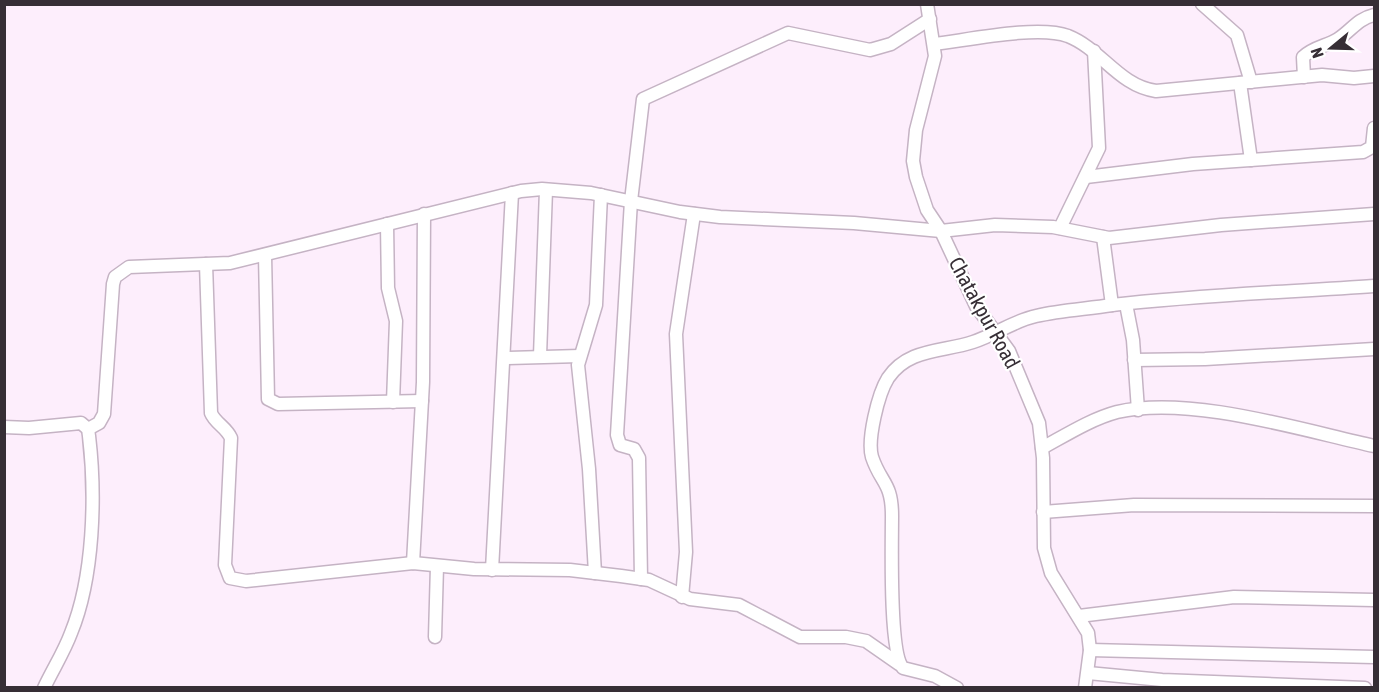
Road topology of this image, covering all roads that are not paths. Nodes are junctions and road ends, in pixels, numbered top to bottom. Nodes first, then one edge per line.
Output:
1 (927, 4) edge
2 (1202, 4) edge
3 (1374, 15) edge
4 (930, 19) junction
5 (935, 44) junction
6 (1094, 51) junction
7 (1374, 76) edge
8 (1304, 77) junction
9 (1246, 82) junction
10 (1374, 128) edge
11 (1373, 152) edge
12 (1251, 160) junction
13 (1086, 177) junction
14 (546, 190) junction
15 (512, 193) junction
16 (601, 195) junction
17 (631, 201) junction
18 (424, 214) junction
19 (694, 214) junction
20 (1374, 214) edge
21 (387, 224) junction
22 (1060, 228) junction
23 (941, 231) junction
24 (1103, 237) junction
25 (266, 255) junction
26 (206, 264) junction
27 (1374, 286) edge
28 (1126, 304) junction
29 (1112, 305) junction
30 (995, 332) junction
31 (1374, 349) edge
32 (540, 356) junction
33 (580, 356) junction
34 (505, 358) junction
35 (1134, 360) junction
36 (422, 401) junction
37 (393, 402) junction
38 (1138, 410) junction
39 (4, 427) edge
40 (88, 429) junction
41 (1374, 446) edge
42 (1042, 448) junction
43 (1374, 506) edge
44 (1043, 512) junction
45 (413, 563) junction
46 (437, 566) junction
47 (492, 570) junction
48 (595, 573) junction
49 (641, 579) junction
50 (682, 597) junction
51 (1374, 600) edge
52 (1079, 616) junction
53 (435, 637) dead end
54 (1090, 650) junction
55 (1374, 657) edge
56 (899, 664) junction
57 (1088, 673) junction
58 (1162, 683) edge
59 (44, 687) edge
60 (957, 687) edge
61 (1085, 687) edge
62 (1365, 687) edge

1 - 4 street, Chatakpur Road
2 - 9 street
3 - 8 street
4 - 5 street, Chatakpur Road
4 - 17 street
5 - 6 street
5 - 23 street, Chatakpur Road
6 - 9 street
6 - 13 street
7 - 8 street
8 - 9 street
9 - 12 street
10 - 11 street
11 - 12 street
12 - 13 street
13 - 22 street
14 - 15 street
14 - 16 street
14 - 32 street
15 - 18 street
15 - 34 street
16 - 17 street
16 - 33 street
17 - 19 street
17 - 49 street
18 - 21 street
18 - 36 street
19 - 23 street
19 - 50 street
20 - 24 street
21 - 25 street
21 - 37 street
22 - 23 street
22 - 24 street
23 - 30 street, Chatakpur Road
24 - 29 street
25 - 26 street
25 - 37 street
26 - 40 street
26 - 45 street
27 - 28 street
28 - 29 street
28 - 35 street
29 - 30 street
30 - 42 street, Chatakpur Road
30 - 56 street
31 - 35 street
32 - 33 street
32 - 34 street
33 - 48 street
34 - 47 street
35 - 38 street
36 - 37 street
36 - 45 street
38 - 41 street
38 - 42 street
39 - 40 street
40 - 59 street
42 - 44 street, Chatakpur Road
43 - 44 street
44 - 52 street, Chatakpur Road
45 - 46 street
46 - 47 street
46 - 53 street
47 - 48 street
48 - 49 street
49 - 50 street
50 - 56 street
51 - 52 street
52 - 54 street, Chatakpur Road
54 - 55 street
54 - 57 street, Chatakpur Road
56 - 60 street
57 - 58 street
57 - 61 street, Chatakpur Road
58 - 62 street

